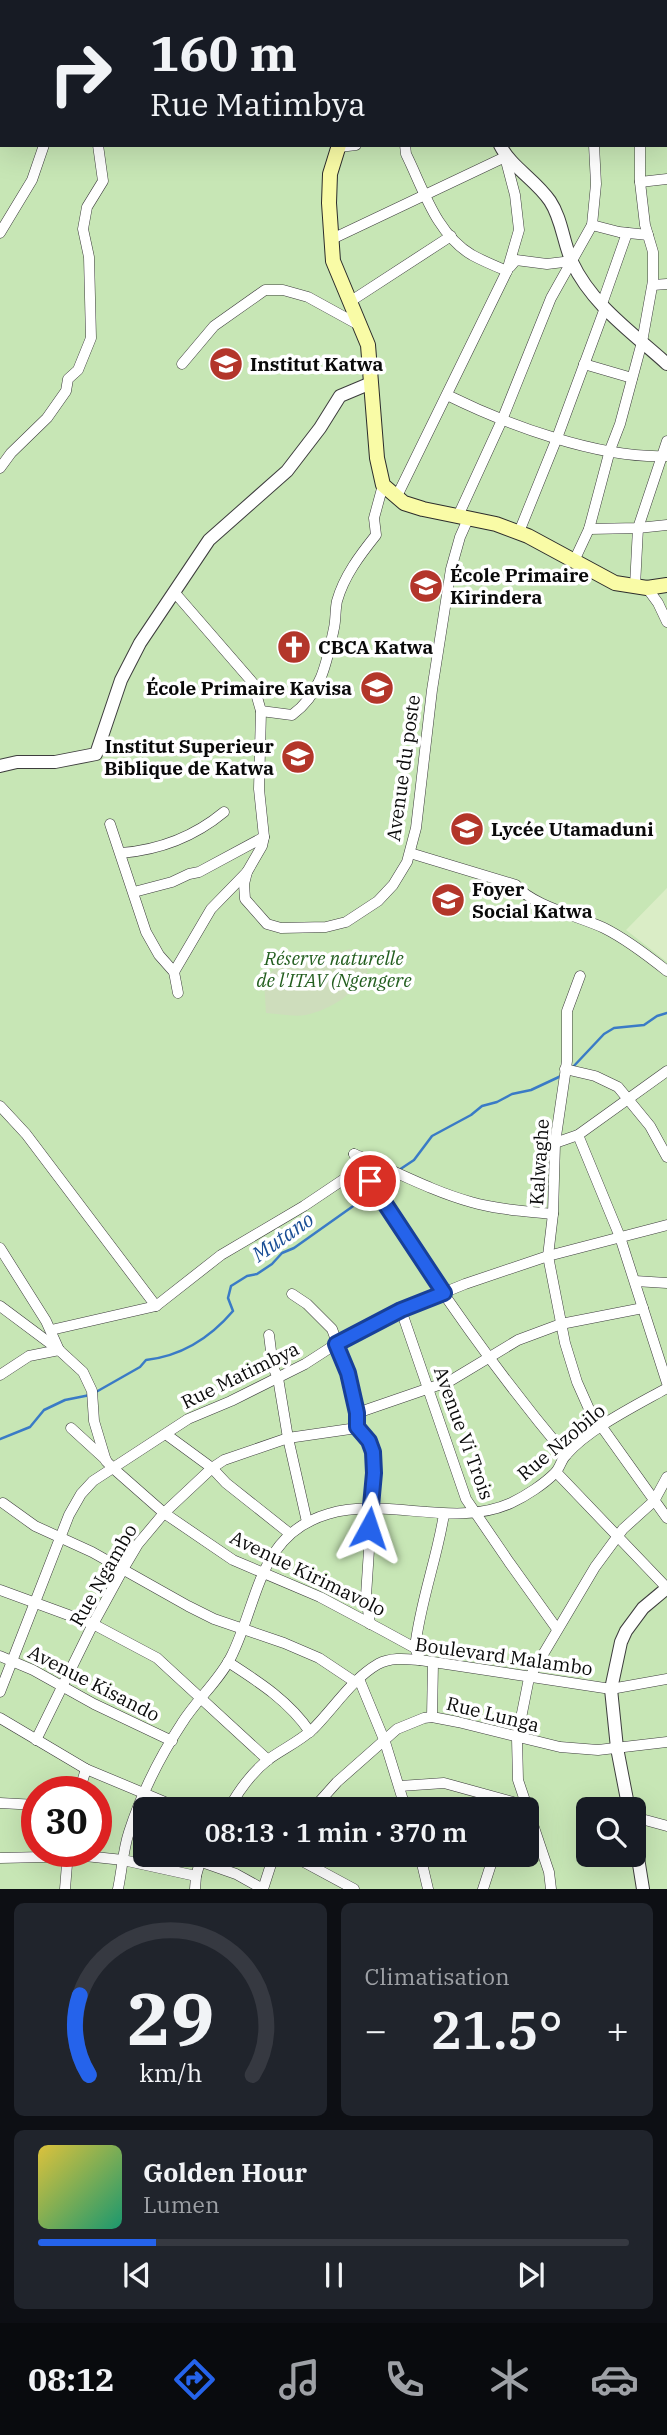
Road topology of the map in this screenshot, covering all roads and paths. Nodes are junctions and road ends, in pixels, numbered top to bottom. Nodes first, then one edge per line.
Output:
1 (43, 147) edge
2 (98, 147) edge
3 (339, 147) edge
4 (405, 147) edge
5 (594, 147) edge
6 (640, 147) edge
7 (503, 151) edge
8 (667, 179) edge
9 (640, 182) junction
10 (424, 194) junction
11 (592, 225) junction
12 (0, 233) edge
13 (627, 233) junction
14 (648, 235) junction
15 (451, 236) junction
16 (332, 239) junction
17 (572, 261) junction
18 (507, 271) junction
19 (667, 284) edge
20 (653, 285) junction
21 (351, 301) junction
22 (603, 306) junction
23 (359, 325) junction
24 (642, 342) junction
25 (182, 364) dead end
26 (584, 364) junction
27 (667, 364) edge
28 (632, 378) junction
29 (371, 383) junction
30 (447, 395) junction
31 (502, 420) junction
32 (557, 439) junction
33 (667, 441) edge
34 (610, 450) junction
35 (664, 456) edge
36 (0, 468) edge
37 (383, 485) junction
38 (397, 496) junction
39 (463, 517) junction
40 (667, 525) edge
41 (638, 528) junction
42 (589, 529) junction
43 (519, 532) junction
44 (574, 561) junction
45 (667, 585) edge
46 (641, 587) junction
47 (175, 593) junction
48 (667, 622) edge
49 (261, 711) junction
50 (0, 766) edge
51 (224, 812) dead end
52 (110, 824) dead end
53 (264, 837) junction
54 (121, 853) junction
55 (410, 853) junction
56 (247, 872) junction
57 (134, 892) junction
58 (667, 971) edge
59 (174, 972) junction
60 (580, 976) dead end
61 (178, 993) dead end
62 (565, 1069) junction
63 (667, 1072) edge
64 (627, 1100) junction
65 (0, 1107) edge
66 (578, 1135) junction
67 (555, 1143) junction
68 (667, 1157) edge
69 (362, 1167) junction
70 (553, 1214) junction
71 (667, 1225) edge
72 (620, 1237) junction
73 (0, 1248) edge
74 (548, 1256) junction
75 (635, 1282) junction
76 (667, 1283) edge
77 (444, 1293) junction
78 (292, 1294) dead end
79 (0, 1306) edge
80 (156, 1306) junction
81 (643, 1308) junction
82 (401, 1310) junction
83 (561, 1324) junction
84 (51, 1330) junction
85 (269, 1335) dead end
86 (336, 1344) junction
87 (59, 1350) junction
88 (489, 1357) junction
89 (0, 1375) edge
90 (278, 1378) junction
91 (667, 1386) edge
92 (428, 1390) junction
93 (357, 1413) junction
94 (601, 1426) junction
95 (71, 1427) dead end
96 (357, 1427) junction
97 (167, 1435) junction
98 (288, 1438) junction
99 (566, 1455) junction
100 (110, 1465) junction
101 (212, 1468) junction
102 (556, 1472) junction
103 (667, 1477) edge
104 (654, 1501) junction
105 (3, 1503) dead end
106 (371, 1509) junction
107 (474, 1511) junction
108 (164, 1513) junction
109 (444, 1514) junction
110 (667, 1518) edge
111 (307, 1522) junction
112 (289, 1533) junction
113 (617, 1537) junction
114 (61, 1539) junction
115 (122, 1571) junction
116 (263, 1575) junction
117 (667, 1588) edge
118 (0, 1590) edge
119 (34, 1601) junction
120 (93, 1624) junction
121 (370, 1624) junction
122 (242, 1628) junction
123 (558, 1629) junction
124 (415, 1648) junction
125 (0, 1656) edge
126 (420, 1660) junction
127 (13, 1661) junction
128 (228, 1662) junction
129 (433, 1663) junction
130 (529, 1678) junction
131 (667, 1679) edge
132 (357, 1681) junction
133 (63, 1686) junction
134 (611, 1689) junction
135 (0, 1692) edge
136 (201, 1697) junction
137 (432, 1717) junction
138 (0, 1718) edge
139 (310, 1732) junction
140 (517, 1738) junction
141 (36, 1740) junction
142 (172, 1741) junction
143 (385, 1741) junction
144 (667, 1742) edge
145 (617, 1748) junction
146 (268, 1760) junction
147 (86, 1769) junction
148 (84, 1776) edge
149 (518, 1780) junction
150 (400, 1786) junction
151 (145, 1793) junction
152 (154, 1797) edge
153 (237, 1797) edge
154 (324, 1797) edge
155 (403, 1797) edge
156 (485, 1797) edge
157 (514, 1797) edge
158 (626, 1797) edge
159 (0, 1803) edge
160 (21, 1804) edge
161 (646, 1820) edge
162 (667, 1826) edge
163 (21, 1857) edge
164 (0, 1858) edge
165 (112, 1859) edge
166 (124, 1860) junction
167 (67, 1867) edge
168 (198, 1867) edge
169 (221, 1867) edge
170 (270, 1867) edge
171 (313, 1867) edge
172 (423, 1867) edge
173 (490, 1867) edge
174 (639, 1867) edge
175 (195, 1876) junction
176 (65, 1889) edge
177 (118, 1889) edge
178 (195, 1889) edge
179 (263, 1889) edge
180 (354, 1889) edge
181 (428, 1889) edge
182 (483, 1889) edge
183 (551, 1889) edge
184 (643, 1889) edge

1 - 12 street
2 - 36 street
3 - 16 main road
4 - 10 street
5 - 11 street
6 - 9 street
7 - 10 street
7 - 17 street
7 - 18 street
8 - 9 street
9 - 14 street
10 - 15 street
10 - 16 street
11 - 13 street
11 - 17 street, Avenue du poste
13 - 14 street
13 - 22 street
14 - 20 street
15 - 18 street
15 - 21 street
16 - 21 main road
17 - 18 street
17 - 22 street
17 - 31 street, Avenue du poste
18 - 30 street
19 - 20 street
20 - 24 street
21 - 23 main road
22 - 24 street
22 - 26 street
23 - 25 street
23 - 29 main road
24 - 27 street
24 - 28 street
26 - 28 street
26 - 32 street
28 - 34 street
29 - 37 main road
29 - 47 street
30 - 31 street
30 - 38 street
31 - 32 street
31 - 39 street, Avenue du poste
32 - 34 street
32 - 43 street
33 - 35 street
34 - 35 street
34 - 42 street
35 - 41 street
37 - 38 main road
37 - 49 street
38 - 39 main road
39 - 43 main road
39 - 55 street, Avenue du poste
40 - 41 street
41 - 42 street
41 - 46 street
42 - 44 street
43 - 44 main road
44 - 46 main road
45 - 46 main road
46 - 48 street
47 - 49 street
47 - 50 street
49 - 53 street
51 - 54 street
52 - 54 street
53 - 56 street
53 - 57 street
54 - 57 street
55 - 56 street, Avenue du poste
55 - 58 street
56 - 59 street
57 - 59 street
59 - 61 street
60 - 62 street, Kalwaghe
62 - 64 street
62 - 67 street, Kalwaghe
63 - 64 street
64 - 66 street
64 - 68 street
65 - 80 street
66 - 67 street
66 - 72 street
67 - 70 street, Kalwaghe
69 - 70 street
69 - 77 street
69 - 80 street
70 - 74 street, Kalwaghe
71 - 72 street, Rue Matimbya
72 - 74 street, Rue Matimbya
72 - 75 street
73 - 84 street
74 - 77 street, Rue Matimbya
74 - 83 street, Kalwaghe
75 - 76 street
75 - 81 street
77 - 82 street, Rue Matimbya
77 - 88 street
78 - 86 street
79 - 87 street
80 - 84 street
81 - 83 street
81 - 91 street
82 - 86 street, Rue Matimbya
82 - 92 street, Avenue Vi Trois
83 - 88 street
83 - 94 street, Kalwaghe
84 - 87 street
85 - 90 street
86 - 90 street, Rue Matimbya
86 - 93 street
87 - 89 street
87 - 100 street
88 - 92 street
88 - 99 street
90 - 97 street, Rue Matimbya
90 - 98 street
91 - 94 street, Rue Nzobilo
92 - 93 street
92 - 107 street, Avenue Vi Trois
93 - 96 street
94 - 99 street, Rue Nzobilo
94 - 104 street, Kalwaghe
95 - 100 street, Avenue Kirimavolo
96 - 98 street, Rue Ngambo
96 - 106 street
97 - 100 street, Rue Matimbya
97 - 101 street
98 - 101 street, Rue Ngambo
98 - 111 street
99 - 102 street, Rue Nzobilo
100 - 108 street, Avenue Kirimavolo
100 - 114 street, Rue Matimbya
101 - 108 street, Rue Ngambo
101 - 112 street
102 - 107 street, Rue Nzobilo
102 - 113 street
103 - 104 street
104 - 110 street, Kalwaghe
104 - 113 street
105 - 114 street
106 - 109 street, Rue Nzobilo
106 - 111 street, Rue Nzobilo
106 - 121 street
107 - 109 street, Rue Nzobilo
107 - 123 street, Avenue Vi Trois
108 - 115 street, Rue Ngambo
108 - 116 street, Avenue Kirimavolo
109 - 124 street
111 - 112 street, Rue Nzobilo
112 - 116 street, Rue Nzobilo
113 - 117 street
113 - 123 street
114 - 115 street
114 - 119 street, Rue Matimbya
115 - 120 street, Rue Ngambo
115 - 122 street
116 - 121 street, Avenue Kirimavolo
116 - 122 street, Rue Nzobilo
117 - 134 street
118 - 119 street
119 - 120 street
119 - 127 street, Rue Matimbya
120 - 133 street, Rue Ngambo
120 - 136 street
121 - 124 street, Avenue Kirimavolo
122 - 128 street, Rue Nzobilo
122 - 132 street
123 - 130 street
124 - 126 street
125 - 127 street, Avenue Kisando
126 - 129 street, Boulevard Malambo
126 - 132 street, Boulevard Malambo
127 - 133 street, Avenue Kisando
127 - 135 street, Rue Matimbya
128 - 136 street, Rue Nzobilo
128 - 139 street
129 - 130 street, Boulevard Malambo
129 - 137 street
130 - 134 street, Boulevard Malambo
130 - 140 street
131 - 134 street, Boulevard Malambo
132 - 139 street, Boulevard Malambo
132 - 143 street
133 - 141 street, Rue Ngambo
133 - 142 street, Avenue Kisando
134 - 145 street
136 - 142 street, Rue Nzobilo
136 - 146 street
137 - 140 street, Rue Lunga
137 - 143 street, Rue Lunga
138 - 141 street
139 - 146 street, Boulevard Malambo
140 - 145 street, Rue Lunga
140 - 149 street
141 - 147 street
142 - 151 street, Rue Nzobilo
143 - 150 street
143 - 154 street, Rue Lunga
144 - 145 street, Rue Lunga
145 - 158 street
146 - 153 street, Boulevard Malambo
147 - 148 street
147 - 151 street
149 - 157 street
149 - 183 street
150 - 155 street
150 - 156 street
151 - 152 street
151 - 166 street, Rue Nzobilo
159 - 160 street
161 - 162 street
163 - 164 street
165 - 166 street
166 - 175 street
166 - 177 street, Rue Nzobilo
167 - 176 street
168 - 175 street
169 - 179 street
170 - 179 street
171 - 180 street
172 - 181 street
173 - 182 street
174 - 184 street
175 - 178 street

